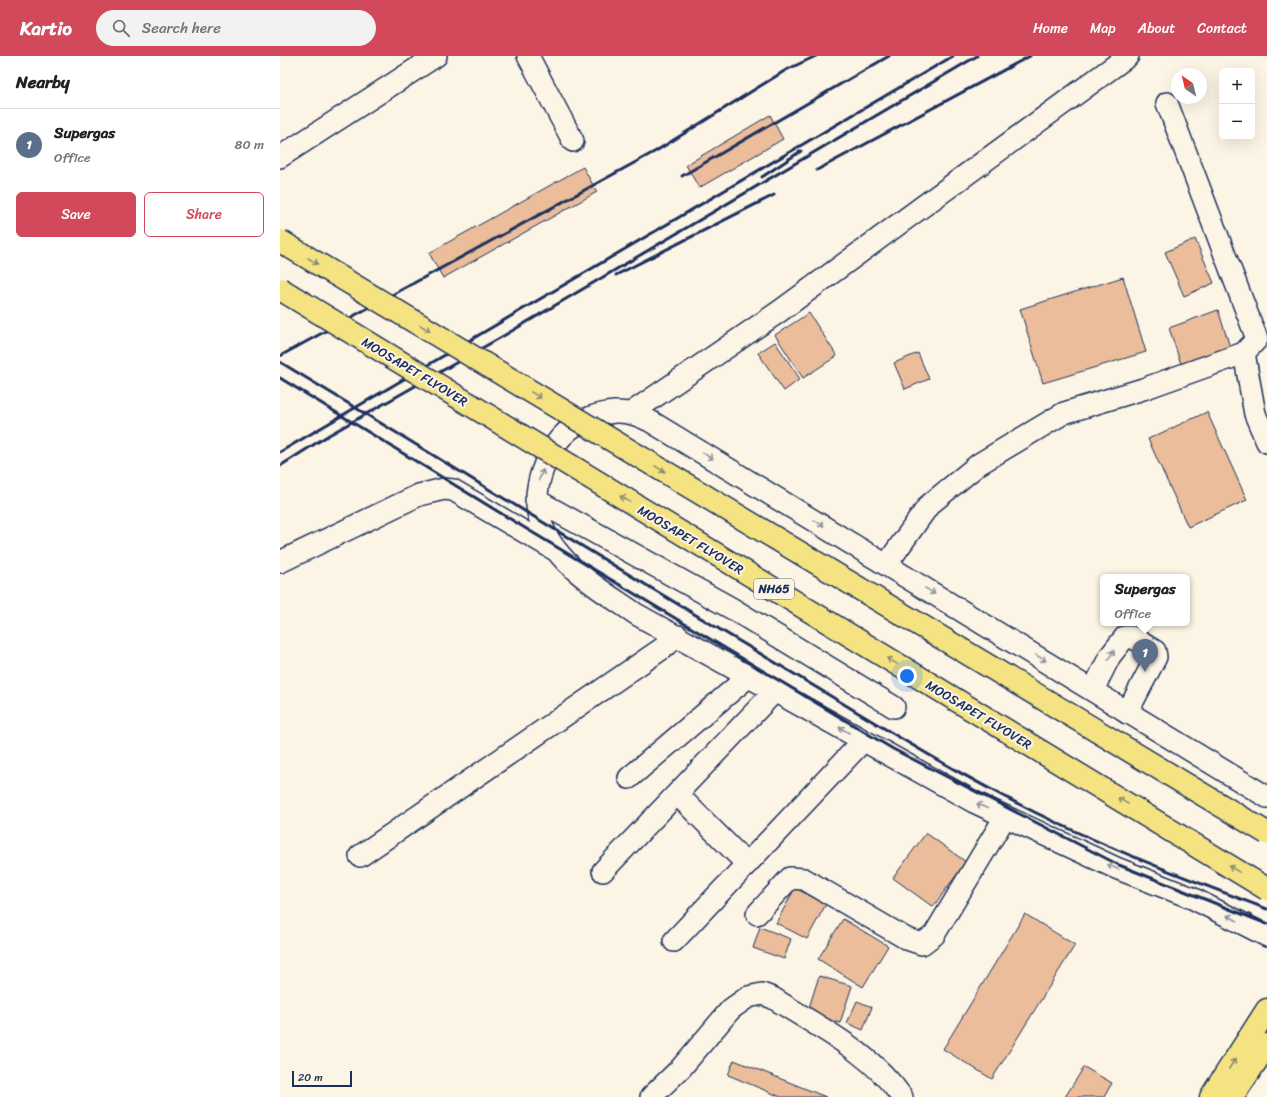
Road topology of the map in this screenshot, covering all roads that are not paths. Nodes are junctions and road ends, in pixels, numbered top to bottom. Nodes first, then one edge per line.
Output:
1 (436, 56) edge
2 (528, 56) edge
3 (1128, 56) edge
4 (1167, 103) dead end
5 (573, 141) dead end
6 (280, 157) edge
7 (280, 241) edge
8 (280, 289) edge
9 (1244, 353) junction
10 (631, 413) junction
11 (1267, 442) edge
12 (536, 500) junction
13 (558, 551) junction
14 (280, 562) edge
15 (887, 564) junction
16 (678, 636) junction
17 (749, 676) junction
18 (1093, 690) junction
19 (775, 691) junction
20 (894, 707) dead end
21 (1127, 713) junction
22 (863, 741) junction
23 (629, 778) dead end
24 (677, 794) junction
25 (1267, 797) edge
26 (1005, 817) junction
27 (1267, 833) edge
28 (360, 856) dead end
29 (747, 864) junction
30 (604, 871) dead end
31 (1267, 889) edge
32 (757, 914) dead end
33 (1267, 936) edge
34 (674, 941) dead end
35 (1267, 1010) edge
36 (1267, 1046) edge
37 (651, 1097) edge
38 (902, 1097) edge
39 (1211, 1097) edge
40 (1232, 1097) edge

1 - 6 street
2 - 5 street
3 - 10 street
4 - 9 street
7 -> 27 main road, bridge
31 -> 8 main road, MOOSAPET FLYOVER / NH65, bridge
9 - 11 street
9 - 15 street
12 -> 10 street
10 -> 15 street
12 - 13 street
12 - 20 street
13 - 14 street
13 - 16 street
15 -> 18 street
16 - 17 street
16 - 28 street
17 - 19 street
17 - 23 street
18 - 21 street
18 -> 21 street
22 -> 19 street
19 - 24 street
21 - 25 street
26 -> 22 street
22 - 29 street
24 - 29 street
24 - 30 street
26 - 32 street
33 -> 26 street
29 - 34 street
39 -> 35 main road
36 - 40 main road
37 - 38 street

